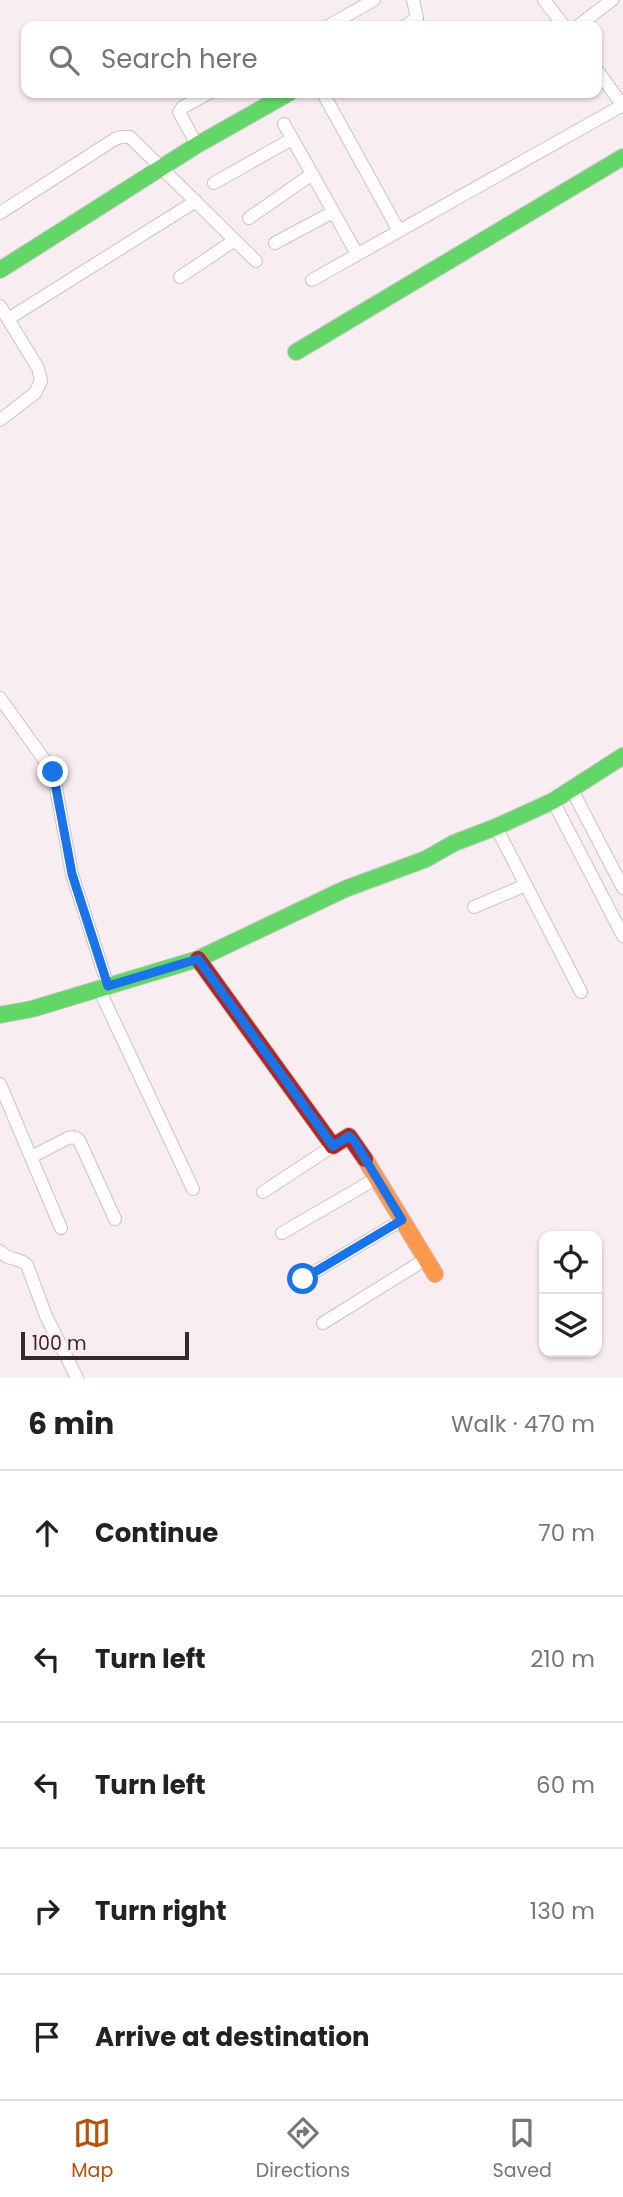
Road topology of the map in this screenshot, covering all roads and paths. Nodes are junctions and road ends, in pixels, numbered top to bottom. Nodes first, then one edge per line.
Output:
1 (374, 0) edge
2 (413, 0) edge
3 (544, 0) edge
4 (612, 0) edge
5 (337, 21) edge
6 (412, 21) edge
7 (561, 21) edge
8 (585, 21) edge
9 (602, 77) edge
10 (200, 98) edge
11 (280, 98) edge
12 (325, 98) edge
13 (623, 105) edge
14 (284, 124) dead end
15 (292, 139) junction
16 (197, 145) junction
17 (623, 157) edge
18 (163, 168) junction
19 (312, 174) junction
20 (214, 183) dead end
21 (196, 201) junction
22 (333, 212) junction
23 (0, 213) edge
24 (249, 218) dead end
25 (399, 231) junction
26 (235, 240) junction
27 (275, 243) dead end
28 (357, 254) junction
29 (256, 261) dead end
30 (0, 270) edge
31 (180, 277) dead end
32 (312, 280) dead end
33 (0, 306) edge
34 (8, 318) junction
35 (296, 352) dead end
36 (0, 420) edge
37 (0, 698) edge
38 (621, 763) edge
39 (572, 790) junction
40 (553, 801) junction
41 (496, 827) junction
42 (526, 885) junction
43 (623, 888) edge
44 (474, 907) dead end
45 (623, 936) edge
46 (198, 959) junction
47 (104, 988) junction
48 (581, 992) dead end
49 (0, 1015) edge
50 (0, 1084) edge
51 (333, 1146) junction
52 (31, 1157) junction
53 (377, 1178) junction
54 (193, 1189) dead end
55 (263, 1192) dead end
56 (115, 1219) dead end
57 (402, 1220) junction
58 (61, 1228) dead end
59 (282, 1233) dead end
60 (0, 1251) edge
61 (426, 1259) junction
62 (435, 1274) dead end
63 (303, 1279) dead end
64 (323, 1323) dead end
65 (77, 1378) edge

1 - 5 street
2 - 6 street
3 - 7 street
4 - 8 street
9 - 13 street
10 - 16 street
11 - 16 street
12 - 25 street
13 - 25 street
14 - 15 street
15 - 19 street
15 - 20 street
16 - 18 street
17 - 35 street
18 - 21 street
18 - 23 street
18 - 30 street
19 - 22 street
19 - 24 street
21 - 26 street
21 - 34 street
22 - 27 street
22 - 28 street
25 - 28 street
26 - 29 street
26 - 31 street
28 - 32 street
33 - 34 street
34 - 36 street
37 - 47 street
38 - 39 street
39 - 40 street
39 - 43 street
40 - 41 street
40 - 45 street
41 - 42 street
41 - 46 street
42 - 44 street
42 - 48 street
46 - 47 street
46 - 51 street
47 - 49 street
47 - 54 street
50 - 52 street
51 - 53 street
51 - 55 street
52 - 56 street
52 - 58 street
53 - 57 street
53 - 59 street
57 - 61 street
57 - 63 street
60 - 65 street
61 - 62 street
61 - 64 street

